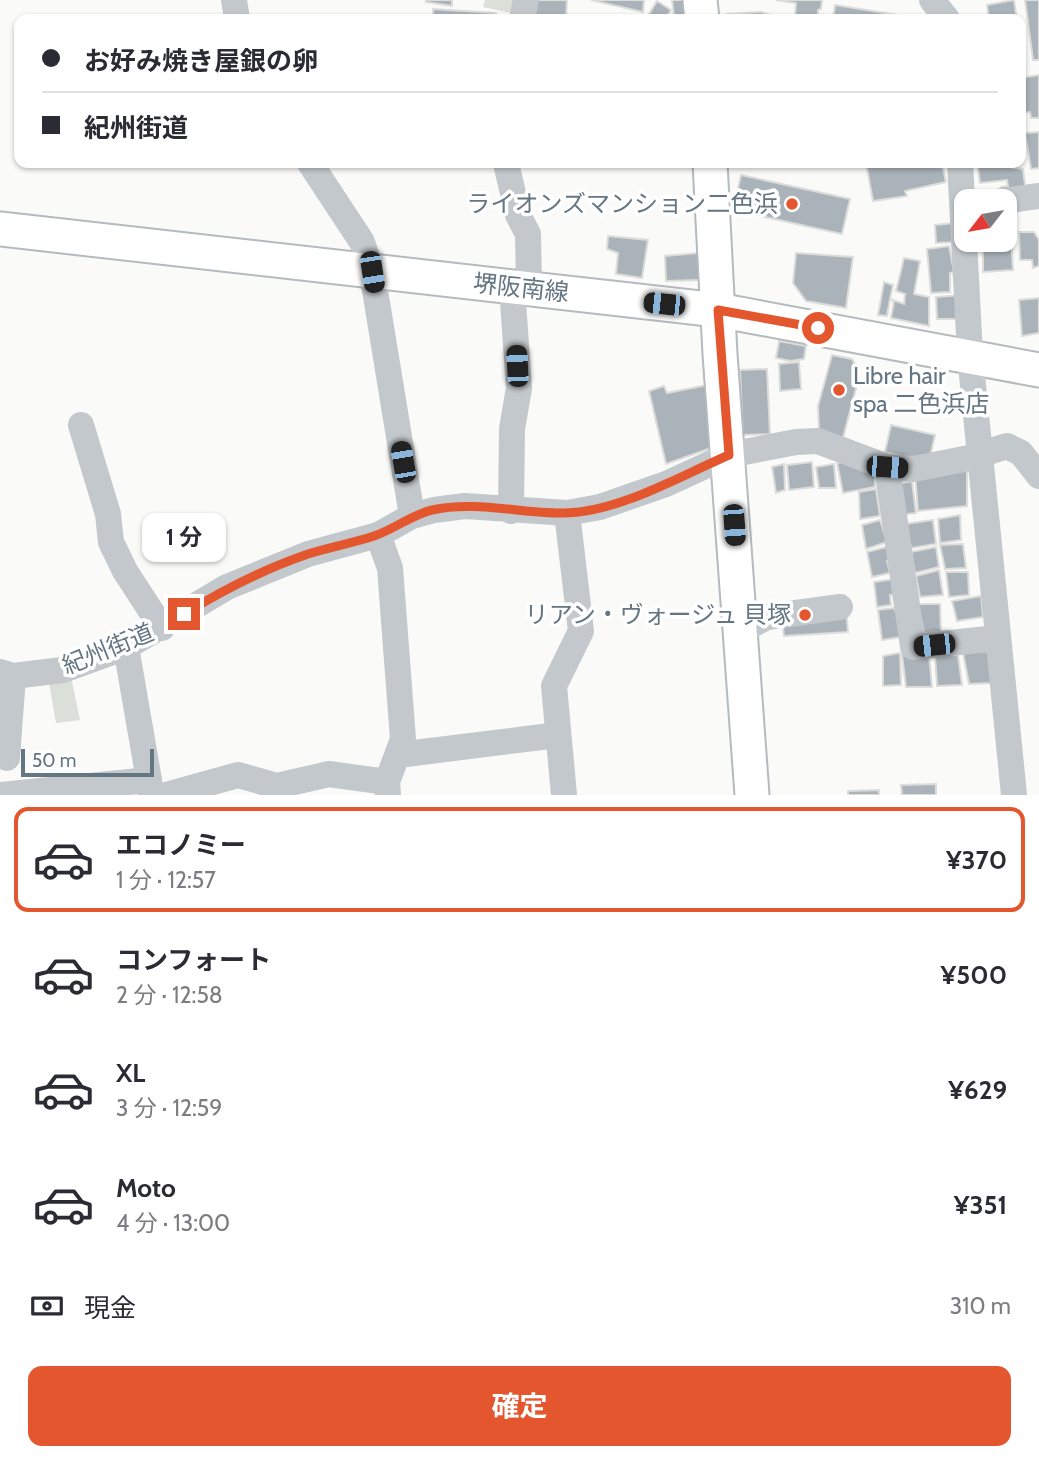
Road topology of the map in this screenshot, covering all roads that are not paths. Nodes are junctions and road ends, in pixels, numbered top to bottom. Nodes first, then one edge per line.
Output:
1 (932, 0) edge
2 (943, 14) edge
3 (313, 168) edge
4 (507, 168) edge
5 (710, 168) edge
6 (960, 168) edge
7 (962, 189) edge
8 (1039, 196) edge
9 (1017, 199) edge
10 (0, 229) edge
11 (965, 252) edge
12 (372, 272) junction
13 (520, 287) junction
14 (718, 310) junction
15 (970, 355) junction
16 (1039, 370) edge
17 (81, 425) dead end
18 (982, 453) junction
19 (729, 455) junction
20 (887, 467) junction
21 (1039, 476) edge
22 (511, 510) junction
23 (567, 513) junction
24 (412, 516) junction
25 (378, 535) junction
26 (840, 607) dead end
27 (162, 628) junction
28 (742, 630) junction
29 (997, 638) junction
30 (126, 647) junction
31 (7, 674) edge
32 (558, 735) junction
33 (398, 755) junction
34 (7, 758) dead end
35 (388, 789) edge
36 (156, 790) edge
37 (0, 795) edge
38 (564, 795) edge
39 (752, 795) edge
40 (1014, 795) edge

1 - 2 street
3 - 12 street
4 - 13 street
5 - 14 main road
6 - 7 street
8 - 9 street
10 - 12 main road, 堺阪南線
11 - 15 street
12 - 13 main road, 堺阪南線
12 - 24 street
13 - 14 main road, 堺阪南線
13 - 22 street
14 - 15 main road, 堺阪南線
14 - 19 main road
15 - 16 main road, 堺阪南線
15 - 18 street
17 - 27 street
18 - 20 street, 紀州街道
18 - 21 street, 紀州街道
18 - 29 street
19 - 20 street, 紀州街道
19 - 23 street, 紀州街道
19 - 28 main road
20 - 29 street
22 - 23 street, 紀州街道
22 - 24 street, 紀州街道
23 - 32 street
24 - 25 street, 紀州街道
25 - 27 street, 紀州街道
25 - 33 street
26 - 28 street
27 - 30 street, 紀州街道
28 - 39 main road
29 - 40 street
30 - 31 street, 紀州街道
30 - 36 street
31 - 34 street
32 - 33 street
32 - 38 street
33 - 35 street
35 - 36 street
36 - 37 street

